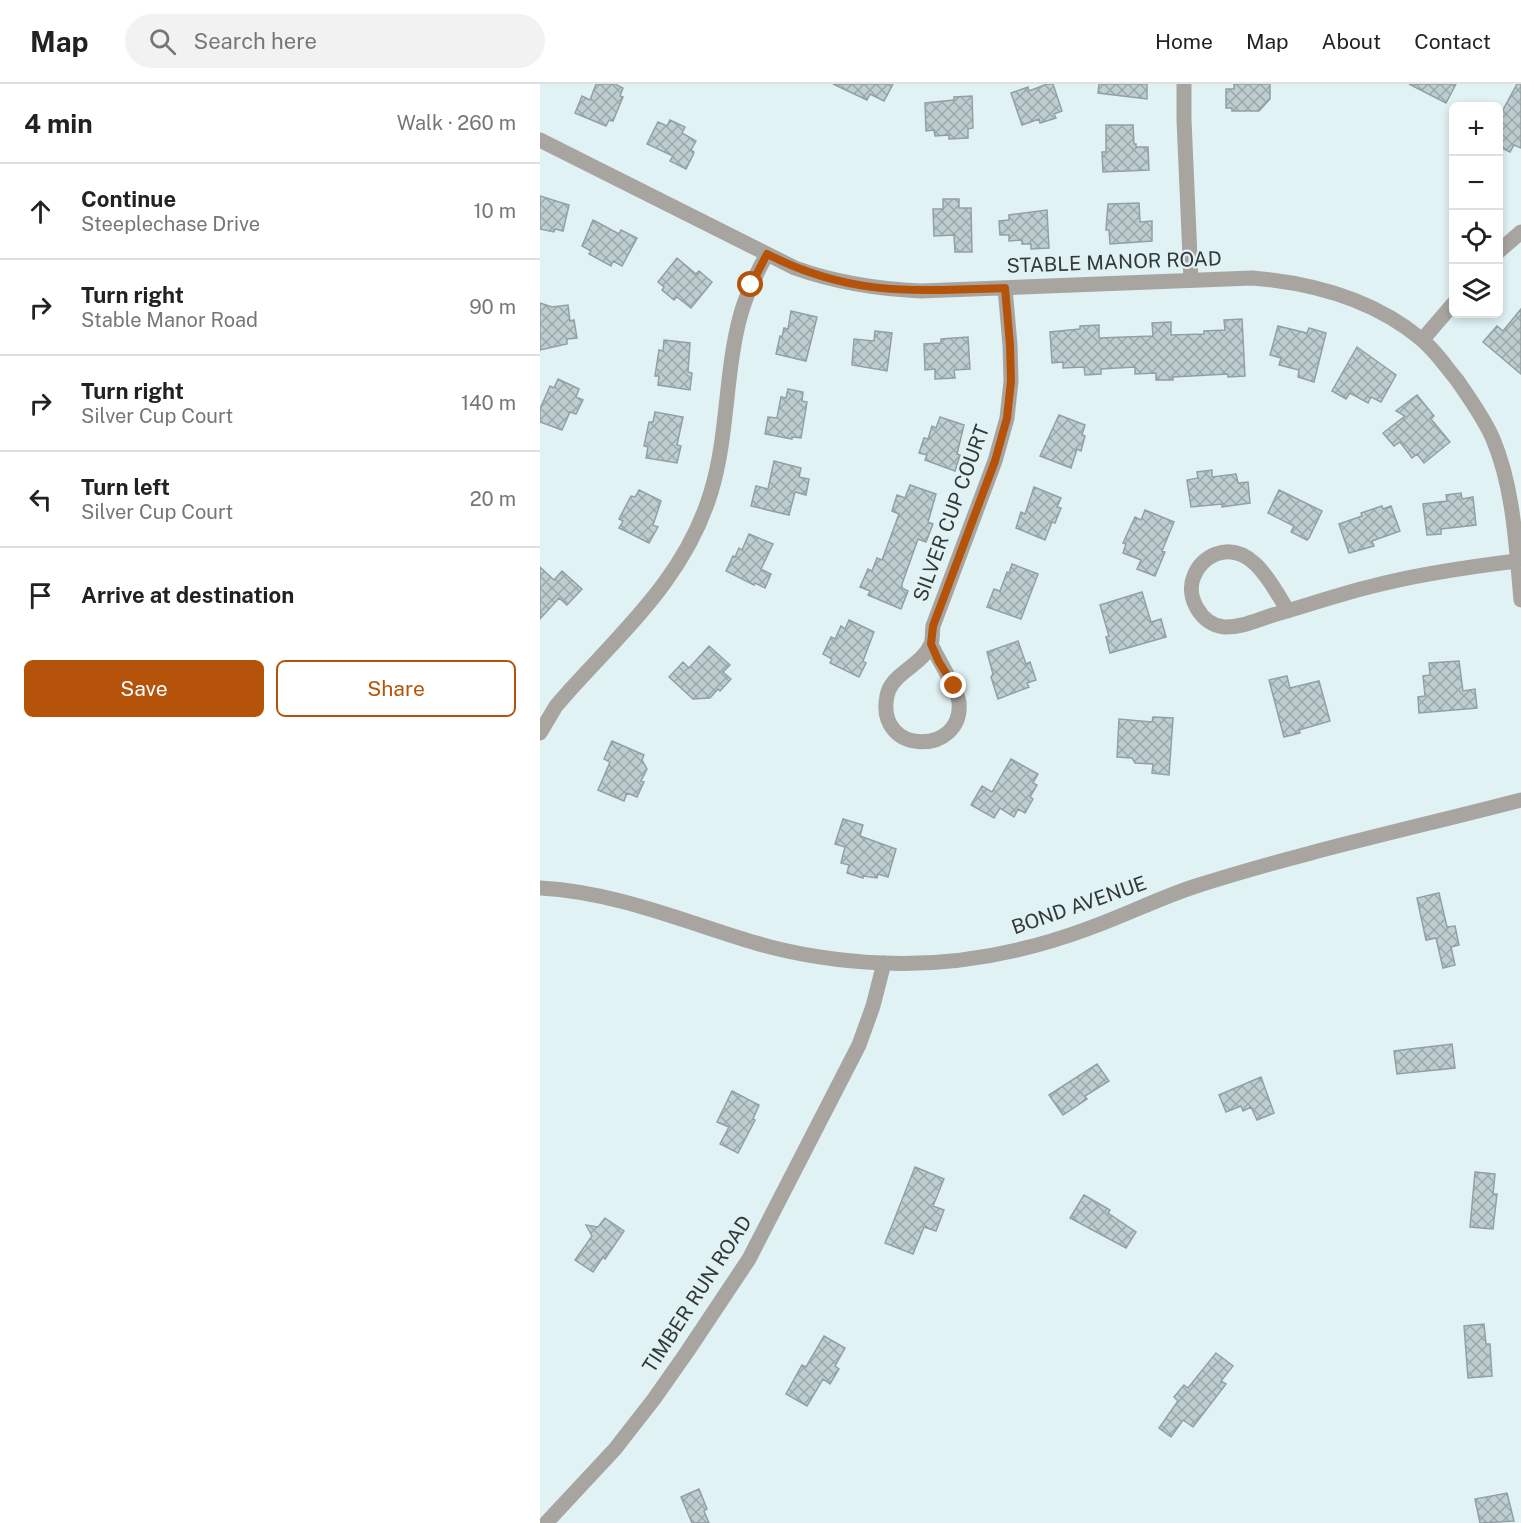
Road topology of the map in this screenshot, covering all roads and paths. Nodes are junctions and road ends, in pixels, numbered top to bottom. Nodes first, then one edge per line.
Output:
1 (1184, 84) edge
2 (540, 140) edge
3 (1521, 232) edge
4 (1503, 248) edge
5 (767, 254) junction
6 (1191, 280) junction
7 (1005, 288) junction
8 (1449, 309) edge
9 (1423, 339) junction
10 (1517, 561) junction
11 (1521, 600) edge
12 (1288, 611) junction
13 (931, 644) junction
14 (540, 733) edge
15 (1521, 800) edge
16 (540, 888) edge
17 (884, 963) junction
18 (546, 1523) edge

1 - 6 street
2 - 5 street, STABLE MANOR ROAD
3 - 4 street
5 - 7 street, STABLE MANOR ROAD
5 - 14 street
6 - 7 street, STABLE MANOR ROAD
6 - 9 street, STABLE MANOR ROAD
7 - 13 street, SILVER CUP COURT
8 - 9 street
9 - 10 street, STABLE MANOR ROAD
10 - 11 street, STABLE MANOR ROAD
10 - 12 street
12 - 12 street
13 - 13 street, SILVER CUP COURT
15 - 17 street, BOND AVENUE
16 - 17 street, BOND AVENUE
17 - 18 street, TIMBER RUN ROAD

